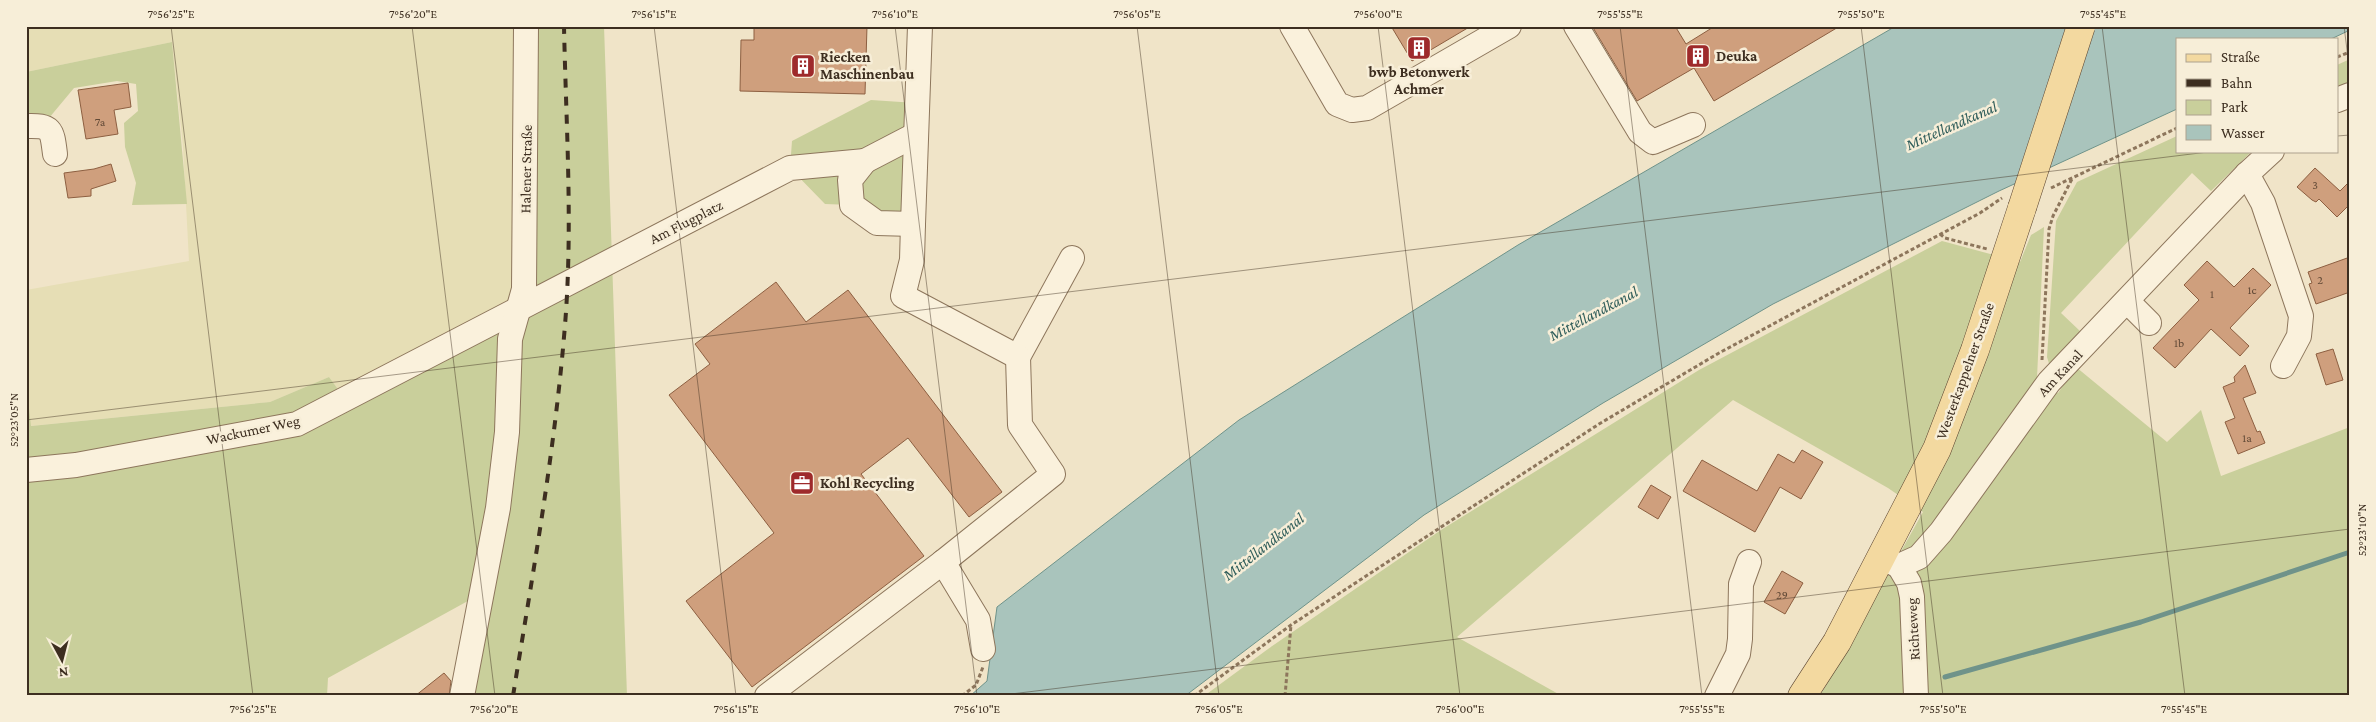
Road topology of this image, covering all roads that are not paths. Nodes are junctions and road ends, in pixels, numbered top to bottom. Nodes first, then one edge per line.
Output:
1 (526, 26) edge
2 (920, 26) edge
3 (1292, 26) edge
4 (1509, 26) edge
5 (1576, 26) edge
6 (2080, 26) edge
7 (2350, 95) edge
8 (2338, 100) edge
9 (1694, 125) dead end
10 (26, 126) edge
11 (915, 134) junction
12 (2271, 152) edge
13 (55, 154) dead end
14 (865, 161) junction
15 (2247, 174) junction
16 (913, 224) junction
17 (1072, 258) dead end
18 (2128, 302) junction
19 (516, 310) junction
20 (2149, 323) dead end
21 (1018, 357) junction
22 (2283, 366) dead end
23 (26, 470) edge
24 (944, 562) junction
25 (1749, 562) dead end
26 (1891, 562) junction
27 (983, 650) road end
28 (462, 696) edge
29 (767, 696) edge
30 (1717, 696) edge
31 (1802, 696) edge
32 (1916, 696) edge

1 - 19 street, Halener Straße
2 - 11 street
3 - 4 street
5 - 9 street
6 - 26 main road, Westerkappelner Straße, bridge
7 - 8 street
10 - 13 street
11 - 14 street, Am Flugplatz
11 - 16 street
12 - 15 street, Am Kanal
14 - 16 street, Am Flugplatz
14 - 19 street, Am Flugplatz
15 - 18 street, Am Kanal
15 - 22 street
16 - 21 street
17 - 21 street
18 - 20 street
18 - 26 street, Am Kanal
19 - 23 street, Wackumer Weg
19 - 28 street, Halener Straße
21 - 24 street
24 - 27 street
24 - 29 street
25 - 30 street
26 - 31 main road, Westerkappelner Straße
26 - 32 street, Richteweg

